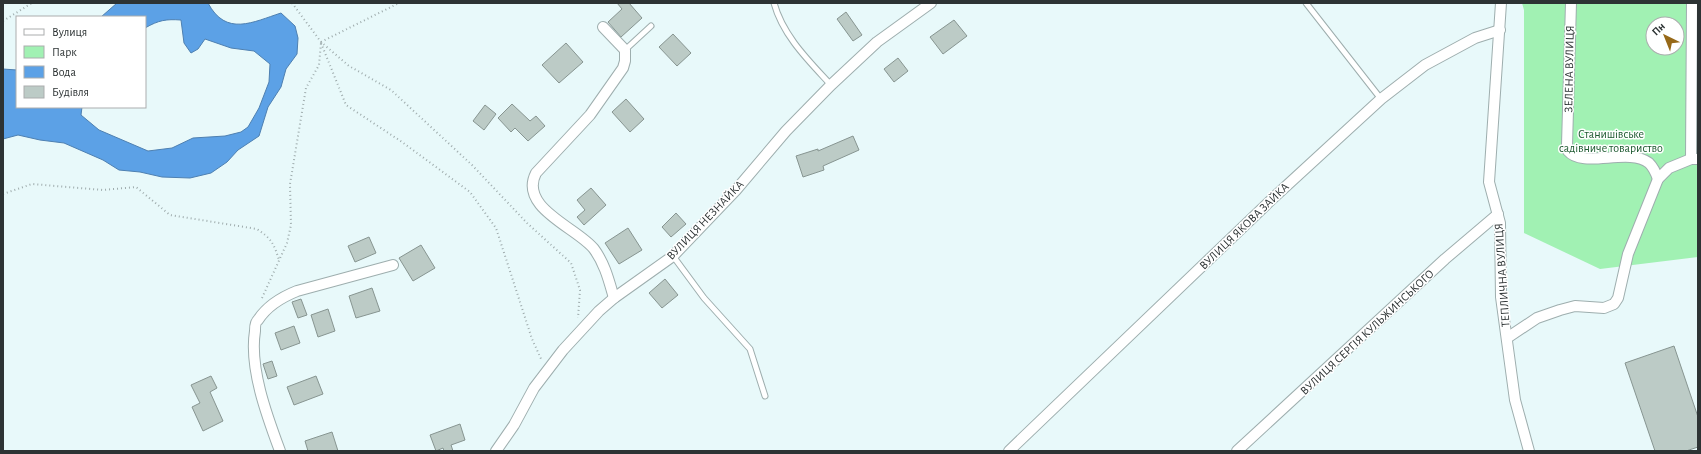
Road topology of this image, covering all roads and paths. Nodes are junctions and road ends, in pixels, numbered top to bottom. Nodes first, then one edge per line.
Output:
1 (32, 3) edge
2 (292, 3) edge
3 (399, 3) edge
4 (774, 3) edge
5 (931, 3) edge
6 (1306, 3) edge
7 (1501, 3) edge
8 (1571, 3) edge
9 (1692, 3) edge
10 (3, 21) edge
11 (651, 26) dead end
12 (603, 27) dead end
13 (1500, 30) junction
14 (321, 42) junction
15 (625, 50) junction
16 (831, 85) junction
17 (1382, 99) junction
18 (1694, 159) edge
19 (1658, 179) junction
20 (3, 194) edge
21 (1498, 214) junction
22 (672, 256) junction
23 (279, 260) junction
24 (393, 266) dead end
25 (262, 298) dead end
26 (614, 298) junction
27 (577, 334) junction
28 (1507, 338) junction
29 (546, 372) junction
30 (765, 396) dead end
31 (280, 451) edge
32 (496, 451) edge
33 (1009, 451) edge
34 (1237, 451) edge
35 (1529, 451) edge

1 - 10 path
2 - 14 path
3 - 14 path
4 - 16 lane
5 - 16 street, ВУЛИЦЯ НЕЗНАЙКА
6 - 17 lane
7 - 13 street, ТЕПЛИЧНА ВУЛИЦЯ
8 - 19 street, ЗЕЛЕНА ВУЛИЦЯ
9 - 18 street
11 - 15 lane
12 - 15 street
13 - 17 street, ВУЛИЦЯ ЯКОВА ЗАЙКА
13 - 21 street, ТЕПЛИЧНА ВУЛИЦЯ
14 - 23 path
14 - 27 path
14 - 29 path
15 - 26 street
16 - 22 street, ВУЛИЦЯ НЕЗНАЙКА
17 - 33 street, ВУЛИЦЯ ЯКОВА ЗАЙКА
18 - 19 street
19 - 28 street
20 - 23 path
21 - 28 street, ТЕПЛИЧНА ВУЛИЦЯ
21 - 34 street, ВУЛИЦЯ СЕРГІЯ КУЛЬЖИНСЬКОГО
22 - 26 street, ВУЛИЦЯ НЕЗНАЙКА
22 - 30 lane
23 - 25 path
24 - 31 street
26 - 27 street, ВУЛИЦЯ НЕЗНАЙКА
27 - 29 street, ВУЛИЦЯ НЕЗНАЙКА
28 - 35 street, ТЕПЛИЧНА ВУЛИЦЯ
29 - 32 street, ВУЛИЦЯ НЕЗНАЙКА

